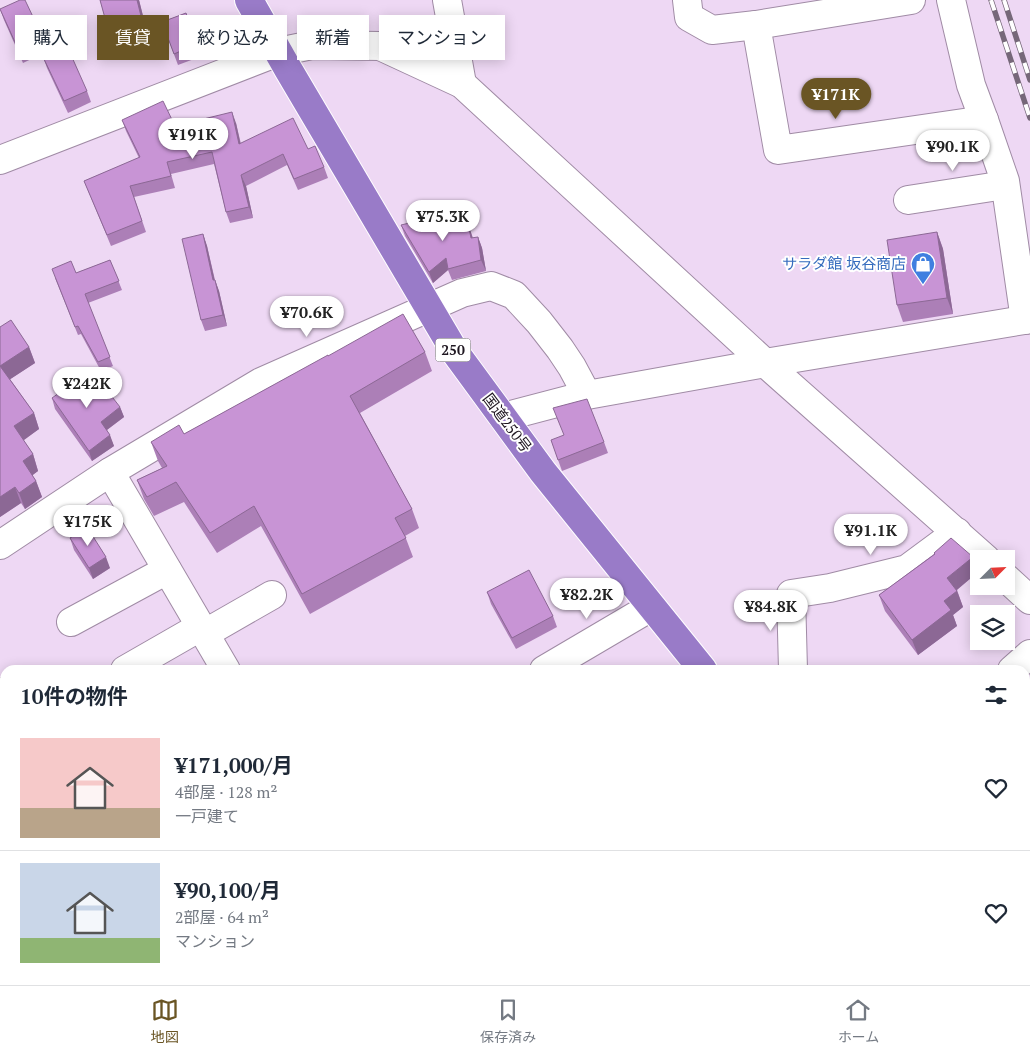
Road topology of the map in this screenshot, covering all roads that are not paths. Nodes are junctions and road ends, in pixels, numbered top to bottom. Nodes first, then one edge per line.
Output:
1 (249, 0) edge
2 (447, 0) edge
3 (687, 0) edge
4 (911, 0) edge
5 (951, 0) edge
6 (257, 15) edge
7 (756, 25) junction
8 (287, 50) edge
9 (257, 60) edge
10 (283, 60) edge
11 (462, 84) junction
12 (984, 120) junction
13 (0, 160) edge
14 (1005, 185) junction
15 (908, 200) dead end
16 (427, 308) junction
17 (1027, 319) edge
18 (765, 363) junction
19 (586, 395) junction
20 (503, 417) junction
21 (110, 472) junction
22 (957, 532) junction
23 (0, 546) edge
24 (976, 550) edge
25 (167, 570) junction
26 (1015, 586) edge
27 (272, 595) dead end
28 (1030, 600) edge
29 (651, 607) junction
30 (71, 622) dead end
31 (202, 630) junction
32 (1030, 654) edge
33 (135, 665) edge
34 (223, 665) edge
35 (552, 665) edge
36 (699, 665) edge
37 (793, 665) edge
38 (1018, 665) edge

1 - 6 highway, 国道250号 / 250
2 - 11 street
3 - 7 street
4 - 7 street
5 - 12 street
7 - 12 street
8 - 11 street
9 - 13 street
10 - 16 highway, 国道250号 / 250
11 - 18 street
12 - 14 street
14 - 15 street
14 - 17 street
16 - 19 street
16 - 20 highway, 国道250号 / 250
16 - 21 street
17 - 18 street
18 - 19 street
18 - 22 street
19 - 20 street
20 - 29 highway, 国道250号 / 250
21 - 23 street
21 - 25 street
22 - 24 street
22 - 37 street
25 - 30 street
25 - 31 street
26 - 28 street
27 - 31 street
29 - 35 street
29 - 36 highway, 国道250号 / 250
31 - 33 street
31 - 34 street
32 - 38 street

